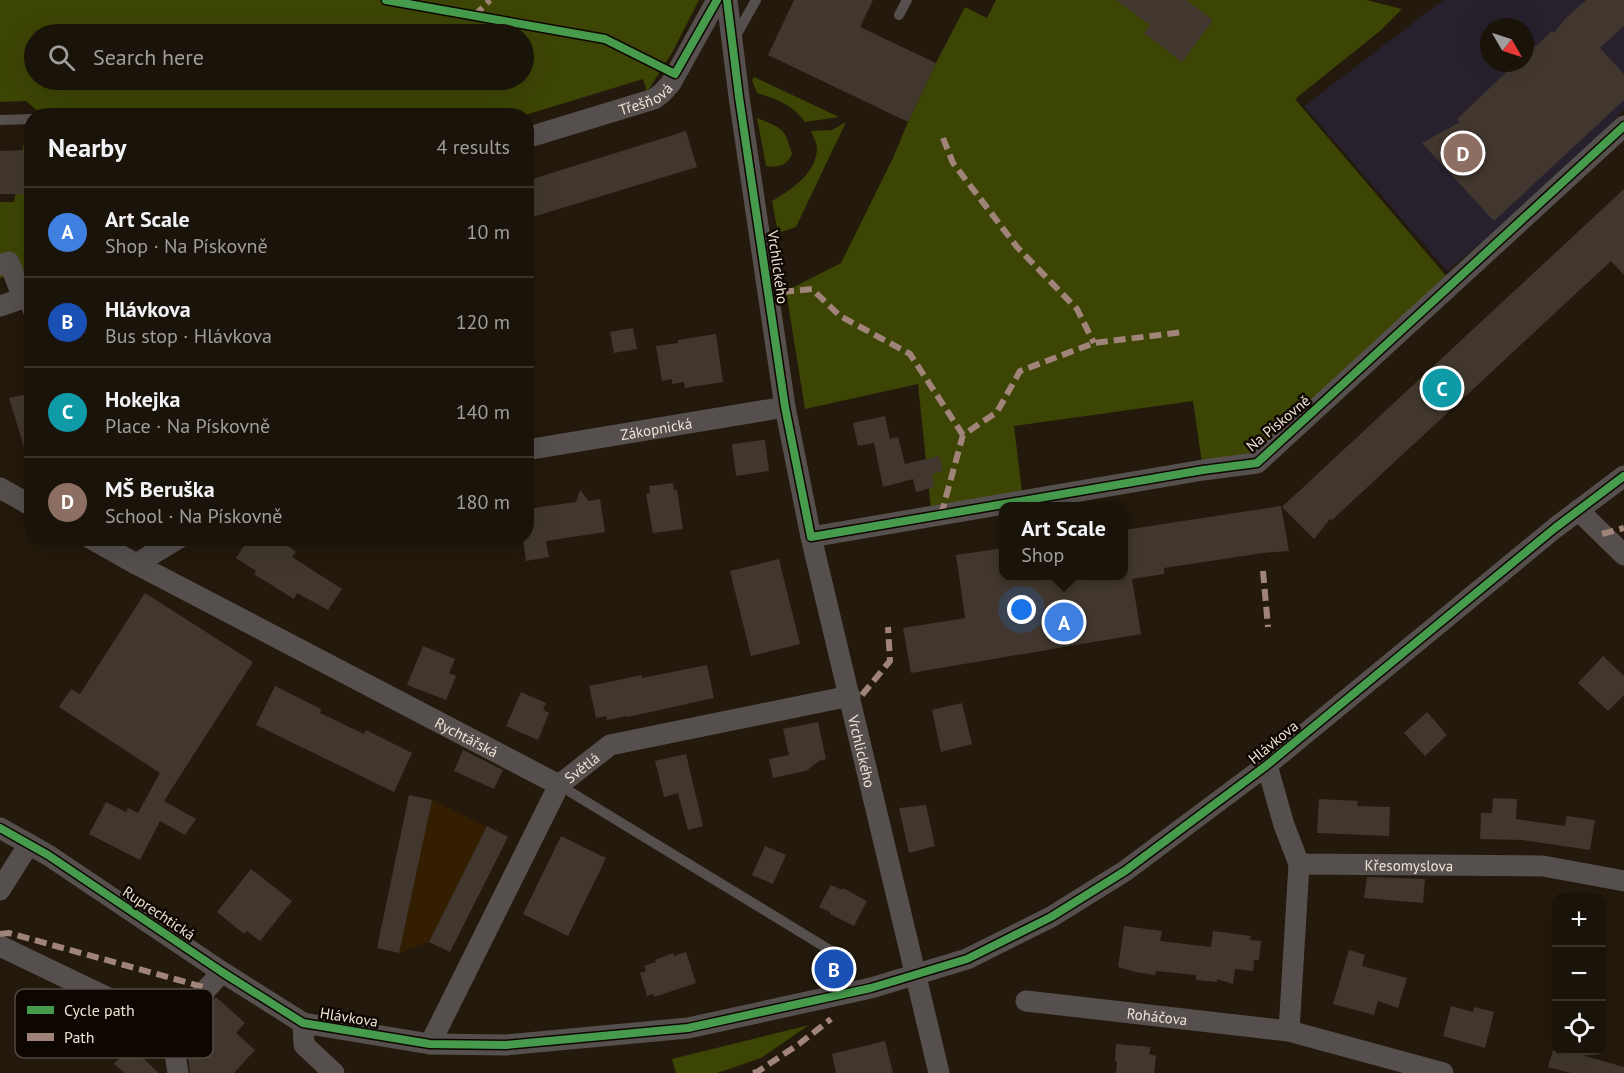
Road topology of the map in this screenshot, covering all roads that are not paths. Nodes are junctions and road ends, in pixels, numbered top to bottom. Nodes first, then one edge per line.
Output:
1 (717, 0) edge
2 (728, 0) edge
3 (756, 0) edge
4 (907, 0) edge
5 (899, 15) dead end
6 (732, 42) junction
7 (24, 119) edge
8 (0, 120) edge
9 (1624, 126) edge
10 (534, 136) edge
11 (0, 265) edge
12 (24, 291) edge
13 (24, 298) edge
14 (0, 306) edge
15 (785, 407) junction
16 (534, 449) edge
17 (1624, 476) edge
18 (0, 488) edge
19 (24, 502) edge
20 (1016, 502) edge
21 (999, 505) edge
22 (1578, 510) junction
23 (811, 537) junction
24 (104, 546) edge
25 (166, 546) edge
26 (1624, 555) edge
27 (136, 564) junction
28 (850, 696) junction
29 (1267, 765) junction
30 (559, 785) junction
31 (0, 828) edge
32 (29, 844) junction
33 (1299, 864) junction
34 (1624, 880) edge
35 (0, 891) edge
36 (0, 946) edge
37 (833, 952) dead end
38 (222, 972) junction
39 (916, 974) junction
40 (90, 989) edge
41 (207, 989) edge
42 (1026, 1001) dead end
43 (303, 1023) junction
44 (1289, 1031) junction
45 (430, 1044) junction
46 (176, 1058) edge
47 (178, 1073) edge
48 (334, 1073) edge
49 (939, 1073) edge
50 (1443, 1073) edge

1 - 10 street, Třešňová
2 - 6 street, Vrchlického
3 - 6 lane
4 - 5 lane
6 - 15 street, Vrchlického
7 - 8 lane
9 - 20 street, Na Pískovně
11 - 12 street
13 - 14 street
15 - 16 street, Zákopnická
15 - 23 street, Vrchlického
17 - 22 street, Hlávkova
18 - 19 street
21 - 23 street, Na Pískovně
22 - 26 street
22 - 29 street, Hlávkova
23 - 28 street, Vrchlického
24 - 27 street, Rychtářská
25 - 27 street
27 - 30 street, Rychtářská
28 - 30 street, Světlá
28 - 39 street, Vrchlického
29 - 33 street
29 - 39 street, Hlávkova
30 - 37 lane, Rychtářská
30 - 45 street, Světlá
31 - 32 street, Ruprechtická
32 - 35 street
32 - 38 street, Ruprechtická
33 - 34 street, Křesomyslova
33 - 44 street
36 - 40 street
38 - 41 street
38 - 43 street, Ruprechtická
39 - 45 street, Hlávkova
39 - 49 street, Vrchlického
42 - 44 street, Roháčova
43 - 45 street, Hlávkova
43 - 48 street
44 - 50 street, Roháčova
46 - 47 street

